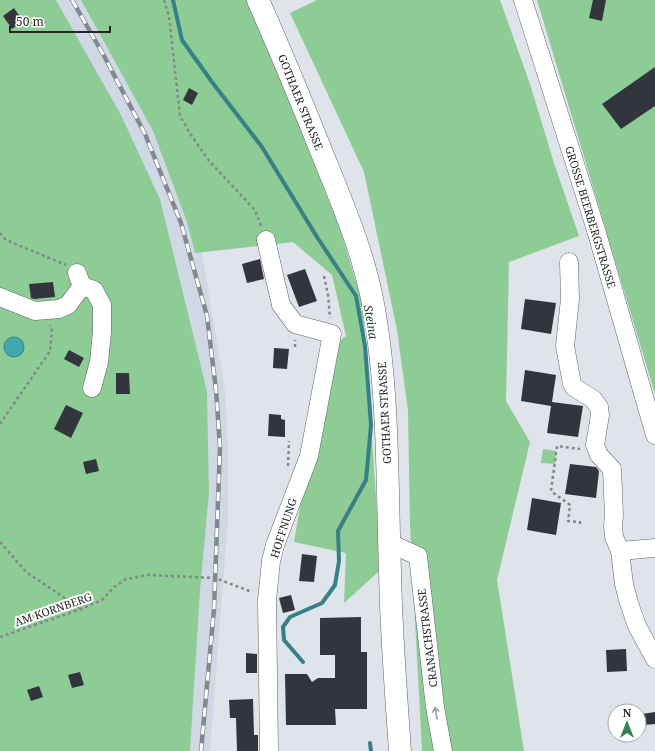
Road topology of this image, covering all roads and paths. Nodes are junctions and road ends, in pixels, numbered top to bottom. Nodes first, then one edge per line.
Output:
1 (164, 0) edge
2 (258, 0) edge
3 (523, 0) edge
4 (0, 233) edge
5 (266, 240) joint
6 (569, 262) dead end
7 (324, 276) dead end
8 (80, 279) junction
9 (0, 297) edge
10 (35, 311) junction
11 (332, 334) junction
12 (92, 388) dead end
13 (0, 424) edge
14 (655, 435) edge
15 (597, 451) junction
16 (580, 524) dead end
17 (0, 542) edge
18 (389, 543) junction
19 (655, 548) edge
20 (620, 551) junction
21 (267, 600) junction
22 (81, 609) junction
23 (0, 637) edge
24 (655, 659) edge
25 (269, 751) edge
26 (400, 751) edge
27 (443, 751) edge

1 - 5 path
2 - 18 main road, GOTHAER STRASSE
3 - 14 street, GROSSE BEERBERGSTRASSE
4 - 8 path
5 - 11 street
6 - 15 street
7 - 11 path
8 - 10 street
8 - 12 street
9 - 10 street
10 - 13 path
11 - 21 street, HOFFNUNG
15 - 16 path
15 - 20 street
17 - 22 path
18 - 26 main road, GOTHAER STRASSE
27 -> 18 street, CRANACHSTRASSE
19 - 20 street
20 - 24 street
21 - 22 path, AM KORNBERG
21 - 25 street, HOFFNUNG
22 - 23 path, AM KORNBERG

